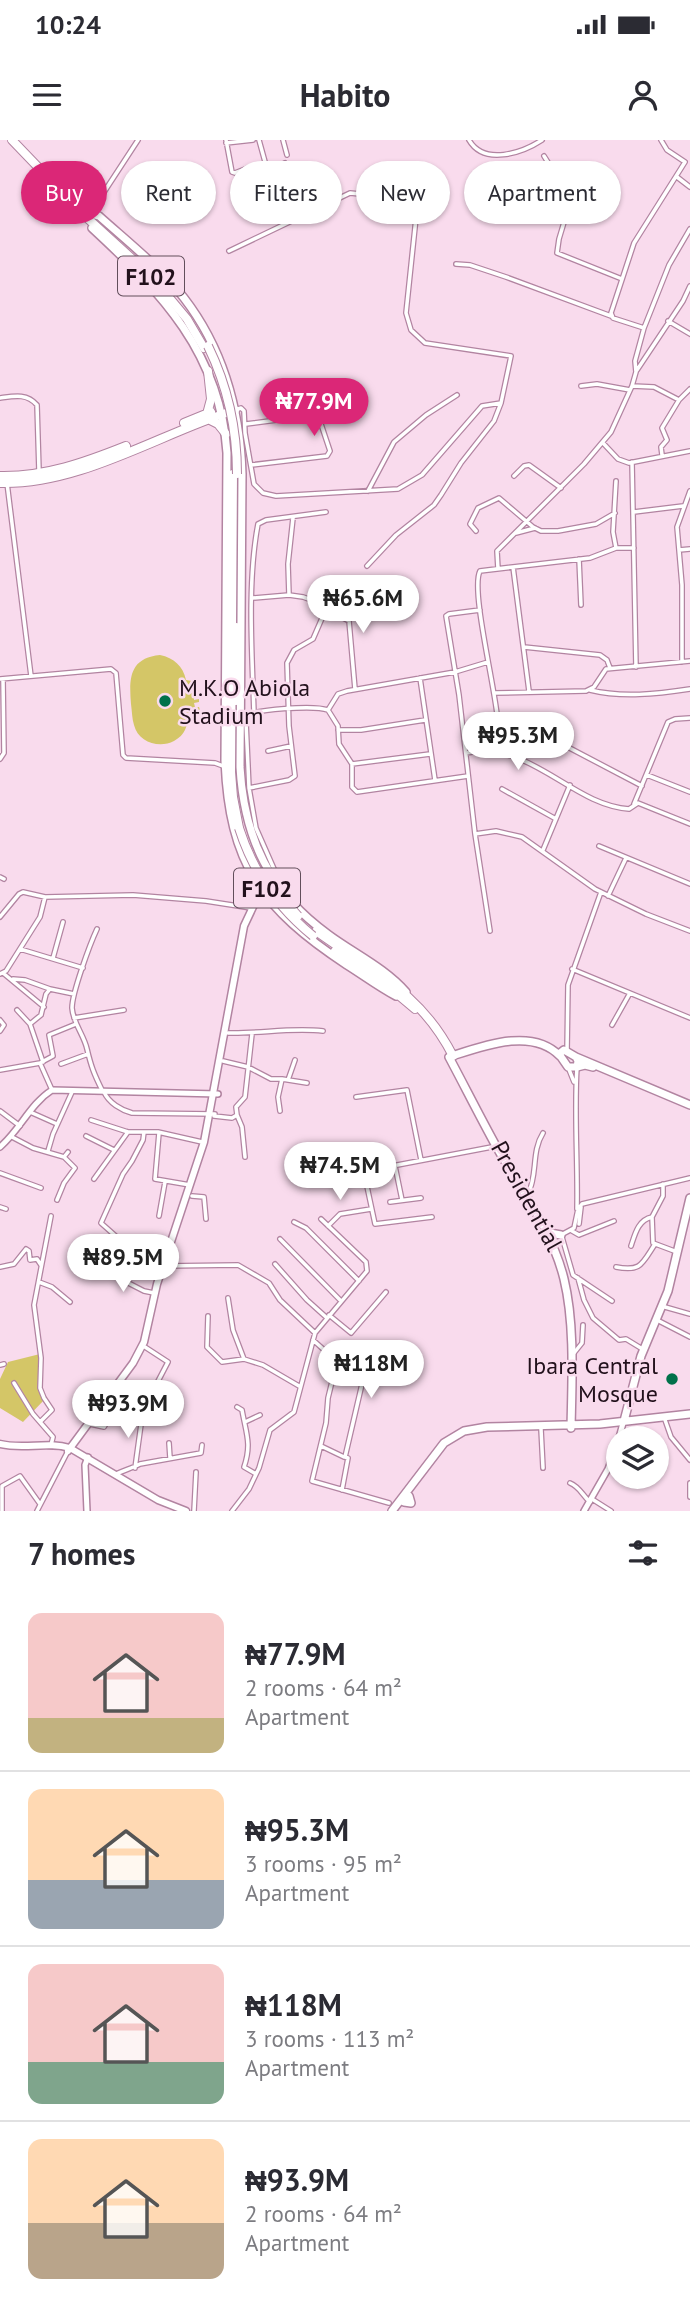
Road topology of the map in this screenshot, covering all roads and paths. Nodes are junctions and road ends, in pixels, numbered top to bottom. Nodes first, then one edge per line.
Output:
1 (14, 140) edge
2 (138, 140) edge
3 (253, 140) edge
4 (259, 140) edge
5 (283, 140) edge
6 (469, 140) edge
7 (542, 140) edge
8 (662, 140) edge
9 (226, 141) edge
10 (287, 155) dead end
11 (544, 156) dead end
12 (35, 161) edge
13 (265, 161) edge
14 (230, 162) edge
15 (677, 177) junction
16 (107, 186) edge
17 (690, 187) edge
18 (107, 223) edge
19 (88, 224) edge
20 (97, 224) edge
21 (690, 229) edge
22 (229, 251) dead end
23 (456, 264) dead end
24 (622, 279) junction
25 (690, 286) edge
26 (611, 316) junction
27 (668, 321) junction
28 (645, 328) junction
29 (690, 334) edge
30 (208, 371) junction
31 (636, 372) junction
32 (581, 386) dead end
33 (631, 388) junction
34 (690, 389) edge
35 (457, 395) dead end
36 (0, 398) edge
37 (679, 400) junction
38 (501, 403) junction
39 (234, 407) junction
40 (221, 411) junction
41 (207, 416) junction
42 (246, 424) junction
43 (226, 434) junction
44 (603, 443) junction
45 (690, 451) edge
46 (662, 455) junction
47 (632, 462) junction
48 (251, 465) junction
49 (45, 475) junction
50 (0, 476) edge
51 (514, 476) dead end
52 (616, 481) dead end
53 (3, 483) edge
54 (561, 488) junction
55 (368, 491) junction
56 (690, 491) edge
57 (683, 506) junction
58 (326, 512) dead end
59 (634, 512) junction
60 (615, 513) junction
61 (293, 518) junction
62 (526, 521) junction
63 (535, 528) junction
64 (476, 531) dead end
65 (514, 533) junction
66 (616, 548) junction
67 (634, 548) junction
68 (690, 549) edge
69 (679, 550) junction
70 (579, 559) junction
71 (367, 566) dead end
72 (513, 567) junction
73 (498, 569) junction
74 (682, 585) junction
75 (690, 586) edge
76 (289, 594) junction
77 (253, 598) junction
78 (234, 604) junction
79 (581, 605) dead end
80 (326, 609) junction
81 (480, 610) junction
82 (524, 647) junction
83 (690, 661) edge
84 (682, 662) junction
85 (488, 663) junction
86 (636, 667) junction
87 (610, 668) junction
88 (455, 672) junction
89 (31, 677) junction
90 (420, 678) junction
91 (1, 679) edge
92 (493, 684) junction
93 (690, 689) edge
94 (355, 690) junction
95 (590, 690) junction
96 (529, 691) junction
97 (514, 692) junction
98 (494, 693) junction
99 (240, 708) junction
100 (288, 709) junction
101 (328, 710) junction
102 (252, 713) junction
103 (690, 718) edge
104 (425, 720) junction
105 (243, 721) junction
106 (498, 724) junction
107 (338, 730) junction
108 (291, 746) junction
109 (268, 751) dead end
110 (496, 751) junction
111 (466, 753) junction
112 (430, 754) junction
113 (0, 758) edge
114 (225, 763) junction
115 (352, 764) junction
116 (647, 775) junction
117 (468, 776) junction
118 (435, 780) junction
119 (570, 785) junction
120 (642, 786) junction
121 (248, 788) junction
122 (502, 789) dead end
123 (690, 792) edge
124 (634, 804) junction
125 (556, 819) junction
126 (690, 824) edge
127 (475, 834) junction
128 (599, 846) dead end
129 (543, 850) junction
130 (626, 858) junction
131 (277, 881) junction
132 (690, 884) edge
133 (263, 892) junction
134 (601, 892) junction
135 (608, 895) junction
136 (46, 897) junction
137 (251, 908) junction
138 (0, 917) edge
139 (63, 922) dead end
140 (97, 929) dead end
141 (490, 931) dead end
142 (690, 931) edge
143 (20, 949) junction
144 (53, 958) junction
145 (83, 968) junction
146 (572, 969) junction
147 (1, 973) edge
148 (11, 979) junction
149 (50, 989) junction
150 (630, 993) junction
151 (75, 995) junction
152 (412, 1002) junction
153 (44, 1007) junction
154 (17, 1010) dead end
155 (124, 1010) dead end
156 (690, 1018) edge
157 (0, 1020) edge
158 (75, 1021) junction
159 (30, 1024) junction
160 (612, 1025) dead end
161 (0, 1031) edge
162 (323, 1031) dead end
163 (228, 1033) junction
164 (252, 1034) junction
165 (564, 1052) junction
166 (88, 1054) junction
167 (450, 1054) junction
168 (576, 1057) junction
169 (295, 1060) dead end
170 (223, 1061) junction
171 (42, 1063) junction
172 (61, 1064) dead end
173 (247, 1067) junction
174 (572, 1067) junction
175 (0, 1070) edge
176 (282, 1079) junction
177 (288, 1080) junction
178 (307, 1083) dead end
179 (575, 1083) junction
180 (73, 1089) junction
181 (52, 1090) junction
182 (103, 1090) junction
183 (216, 1094) junction
184 (356, 1097) dead end
185 (690, 1107) edge
186 (0, 1111) edge
187 (279, 1111) dead end
188 (29, 1112) junction
189 (213, 1115) junction
190 (237, 1115) junction
191 (91, 1120) dead end
192 (57, 1124) junction
193 (20, 1126) junction
194 (128, 1132) junction
195 (144, 1132) junction
196 (159, 1133) junction
197 (543, 1133) dead end
198 (86, 1136) dead end
199 (12, 1137) junction
200 (204, 1142) junction
201 (498, 1146) junction
202 (0, 1147) edge
203 (114, 1150) junction
204 (48, 1151) junction
205 (68, 1152) dead end
206 (64, 1157) junction
207 (245, 1157) dead end
208 (421, 1160) junction
209 (395, 1166) junction
210 (0, 1173) edge
211 (93, 1179) dead end
212 (690, 1180) edge
213 (165, 1182) junction
214 (191, 1185) junction
215 (663, 1185) junction
216 (41, 1188) dead end
217 (528, 1194) junction
218 (192, 1196) junction
219 (421, 1198) dead end
220 (690, 1198) edge
221 (57, 1200) dead end
222 (402, 1200) junction
223 (390, 1202) dead end
224 (0, 1207) edge
225 (6, 1209) dead end
226 (370, 1209) junction
227 (690, 1209) edge
228 (577, 1211) junction
229 (51, 1216) dead end
230 (159, 1216) dead end
231 (432, 1217) dead end
232 (652, 1217) junction
233 (206, 1219) dead end
234 (321, 1219) dead end
235 (614, 1221) dead end
236 (294, 1222) dead end
237 (328, 1226) junction
238 (688, 1228) edge
239 (572, 1231) junction
240 (280, 1239) dead end
241 (556, 1239) junction
242 (655, 1244) junction
243 (631, 1246) dead end
244 (677, 1252) junction
245 (144, 1254) dead end
246 (275, 1264) dead end
247 (165, 1266) junction
248 (0, 1267) edge
249 (616, 1267) dead end
250 (99, 1268) dead end
251 (41, 1272) junction
252 (578, 1279) junction
253 (359, 1281) junction
254 (39, 1282) junction
255 (158, 1289) junction
256 (386, 1292) dead end
257 (228, 1298) dead end
258 (70, 1301) dead end
259 (341, 1301) junction
260 (612, 1301) dead end
261 (665, 1307) junction
262 (690, 1314) edge
263 (208, 1315) dead end
264 (328, 1317) junction
265 (659, 1321) junction
266 (583, 1325) dead end
267 (314, 1333) junction
268 (690, 1336) edge
269 (313, 1340) junction
270 (145, 1346) junction
271 (643, 1350) junction
272 (574, 1353) junction
273 (244, 1359) junction
274 (337, 1361) junction
275 (15, 1384) dead end
276 (300, 1386) junction
277 (115, 1391) junction
278 (237, 1407) dead end
279 (143, 1410) junction
280 (572, 1411) junction
281 (113, 1412) dead end
282 (260, 1415) dead end
283 (690, 1415) edge
284 (664, 1417) junction
285 (40, 1422) junction
286 (244, 1422) junction
287 (625, 1422) junction
288 (90, 1424) junction
289 (588, 1424) junction
290 (561, 1425) junction
291 (572, 1426) junction
292 (624, 1426) edge
293 (541, 1429) junction
294 (169, 1443) dead end
295 (51, 1445) junction
296 (202, 1445) dead end
297 (0, 1446) edge
298 (321, 1446) junction
299 (73, 1449) junction
300 (345, 1457) junction
301 (170, 1458) junction
302 (89, 1459) junction
303 (690, 1460) edge
304 (135, 1468) junction
305 (543, 1468) dead end
306 (197, 1472) dead end
307 (606, 1473) edge
308 (117, 1474) junction
309 (256, 1474) junction
310 (570, 1483) dead end
311 (690, 1483) edge
312 (341, 1490) junction
313 (690, 1497) edge
314 (591, 1500) junction
315 (40, 1504) junction
316 (401, 1506) edge
317 (2, 1511) edge
318 (37, 1511) edge
319 (87, 1511) edge
320 (179, 1511) edge
321 (186, 1511) edge
322 (194, 1511) edge
323 (233, 1511) edge
324 (584, 1511) edge
325 (611, 1511) edge

1 - 12 highway, F102
2 - 16 street
3 - 9 street
4 - 13 street
5 - 10 street
6 - 7 street
8 - 15 street
9 - 14 street
11 - 24 street
15 - 17 street
15 - 24 street
18 - 39 main road
19 - 30 main road
20 - 78 highway, F102, bridge
21 - 28 street
22 - 38 street
23 - 26 street
24 - 26 street
25 - 27 street
26 - 28 street
27 - 29 street
27 - 31 street
28 - 31 street
30 - 40 main road
30 - 41 highway
31 - 33 street
32 - 33 street
33 - 37 street
33 - 44 street
34 - 37 street
35 - 55 street
36 - 49 street
37 - 46 street
38 - 55 street
38 - 71 street
39 - 40 highway
39 - 42 street
39 - 78 main road
40 - 41 highway
40 - 43 main road
41 - 43 highway
41 - 49 highway
42 - 48 street
42 - 48 street
43 - 78 main road
44 - 47 street
44 - 54 street
45 - 46 street
46 - 47 street
47 - 59 street
48 - 55 street
49 - 50 highway
49 - 53 highway
51 - 54 street
52 - 60 street
53 - 89 street
54 - 62 street
56 - 57 street
57 - 59 street
57 - 69 street
58 - 61 street
59 - 67 street
60 - 63 street
60 - 66 street
61 - 76 street
61 - 77 street
62 - 63 street
62 - 64 street
62 - 65 street
63 - 65 street
65 - 73 street
66 - 67 street
66 - 70 street
67 - 86 street
68 - 69 street
69 - 74 street
70 - 72 street
70 - 79 street
72 - 73 street
72 - 82 street
73 - 81 street
74 - 75 street
74 - 84 street
76 - 77 street
76 - 80 street
77 - 102 street
78 - 99 main road
78 - 114 main road
78 - 152 highway, F102, bridge
80 - 94 street
80 - 100 street
81 - 85 street
81 - 88 street
82 - 87 street
82 - 96 street
83 - 84 street
84 - 86 street
85 - 88 street
85 - 92 street
86 - 87 street
87 - 95 street
88 - 90 street
88 - 111 street
89 - 91 street
89 - 114 street
90 - 94 street
90 - 104 street
91 - 113 street
92 - 97 street
92 - 98 street
93 - 95 street
94 - 101 street
95 - 96 street
96 - 97 street
97 - 98 street
98 - 106 street
99 - 102 street
99 - 105 main road
100 - 101 street
100 - 102 street
100 - 108 street
101 - 107 street
102 - 105 street
103 - 116 street
104 - 107 street
104 - 112 street
105 - 121 street
105 - 131 main road
106 - 110 street
106 - 120 street
107 - 115 street
108 - 109 street
108 - 121 street
110 - 111 street
110 - 119 street
111 - 117 street
112 - 115 street
112 - 118 street
114 - 133 main road
115 - 118 street
116 - 120 street
116 - 123 street
117 - 118 street
117 - 127 street
119 - 124 street
119 - 125 street
120 - 124 street
121 - 131 street
122 - 125 street
124 - 126 street
125 - 129 street
127 - 129 street
127 - 141 street
128 - 130 street
129 - 134 street
130 - 132 street
130 - 135 street
131 - 133 main road
131 - 152 main road
133 - 137 main road
133 - 152 main road
133 - 163 main road
134 - 135 street
134 - 146 street
135 - 142 street
136 - 137 street
136 - 138 street
136 - 143 street
137 - 183 main road
139 - 144 street
140 - 145 street
143 - 144 street
143 - 147 street
144 - 145 street
145 - 151 street
146 - 150 street
146 - 165 street
147 - 148 street
148 - 149 street
148 - 153 street
149 - 151 street
149 - 153 street
150 - 156 street
150 - 160 street
151 - 158 street
152 - 167 highway, F102
153 - 159 street
154 - 159 street
155 - 158 street
157 - 161 street
158 - 166 street
158 - 171 street
159 - 171 street
162 - 164 street
163 - 164 street
163 - 170 main road
164 - 173 street
165 - 167 main road
165 - 168 main road
165 - 174 main road
166 - 172 street
166 - 182 street
167 - 201 main road
168 - 174 main road
168 - 185 main road
169 - 177 street
170 - 173 street
170 - 183 main road
171 - 175 street
171 - 181 street
173 - 176 street
173 - 190 street
174 - 179 street
174 - 179 street
174 - 185 main road
176 - 177 street
176 - 187 street
177 - 178 street
179 - 228 street
180 - 181 street
180 - 182 street
180 - 192 street
181 - 188 street
182 - 183 street
182 - 189 street
183 - 189 main road
184 - 208 street
186 - 193 street
188 - 192 street
188 - 193 street
189 - 190 street
189 - 200 main road
189 - 218 main road
190 - 207 street
191 - 194 street
192 - 204 street
193 - 199 street
194 - 195 street
194 - 203 street
195 - 196 street
195 - 245 street
196 - 200 street
196 - 213 street
197 - 217 street
198 - 203 street
199 - 202 street
199 - 204 street
200 - 214 main road
201 - 208 street
201 - 217 main road, Presidential
201 - 241 main road
203 - 211 street
204 - 206 street
205 - 206 street
206 - 221 street
208 - 209 street
209 - 222 street
209 - 226 street
210 - 216 street
212 - 215 street
213 - 214 street
213 - 230 street
214 - 247 main road
215 - 228 street
215 - 232 street
215 - 239 street
217 - 241 main road, Presidential
218 - 233 street
218 - 247 main road
219 - 222 street
220 - 244 main road
222 - 223 street
224 - 225 street
226 - 231 street
226 - 237 street
227 - 238 main road
228 - 241 street
229 - 251 street
232 - 242 street
232 - 243 street
234 - 237 street
235 - 239 street
236 - 253 street
237 - 253 street
238 - 261 main road
239 - 241 street
240 - 259 street
241 - 252 street
241 - 272 main road, Presidential
241 - 280 main road
242 - 244 street
242 - 249 street
244 - 271 main road
246 - 264 street
247 - 255 main road
247 - 267 street
248 - 251 street
250 - 255 street
251 - 254 street
252 - 260 street
252 - 271 street
253 - 259 street
254 - 258 street
254 - 285 street
255 - 270 main road
255 - 299 main road
256 - 264 street
257 - 273 street
259 - 264 street
261 - 262 street
261 - 265 main road
263 - 273 street
264 - 267 street
265 - 268 street
265 - 287 main road
266 - 272 street
267 - 269 street
269 - 274 street
269 - 276 street
270 - 277 main road
270 - 279 street
271 - 287 main road
272 - 280 main road, Presidential
273 - 276 street
274 - 298 street
274 - 300 street
275 - 285 street
276 - 309 street
277 - 279 street
277 - 288 main road
278 - 286 street
279 - 304 street
280 - 289 main road
280 - 290 main road
280 - 291 main road, Presidential
281 - 288 street
282 - 286 street
283 - 284 main road
283 - 287 main road
284 - 287 main road
284 - 303 street
285 - 295 street
286 - 309 street
287 - 289 main road
287 - 291 main road
287 - 292 street
288 - 299 main road
289 - 291 main road
290 - 291 main road
290 - 316 main road
291 - 293 main road
293 - 305 street
293 - 316 main road
294 - 301 street
295 - 297 main road
295 - 299 main road
296 - 301 street
297 - 299 main road
298 - 300 street
298 - 312 street
299 - 302 main road
299 - 315 street
300 - 312 street
301 - 304 street
302 - 308 main road
302 - 319 street
302 - 320 main road
304 - 308 street
306 - 322 street
307 - 314 street
308 - 321 main road
309 - 323 street
310 - 314 street
311 - 313 street
312 - 316 street
314 - 324 street
314 - 325 street
315 - 317 street
315 - 318 street

